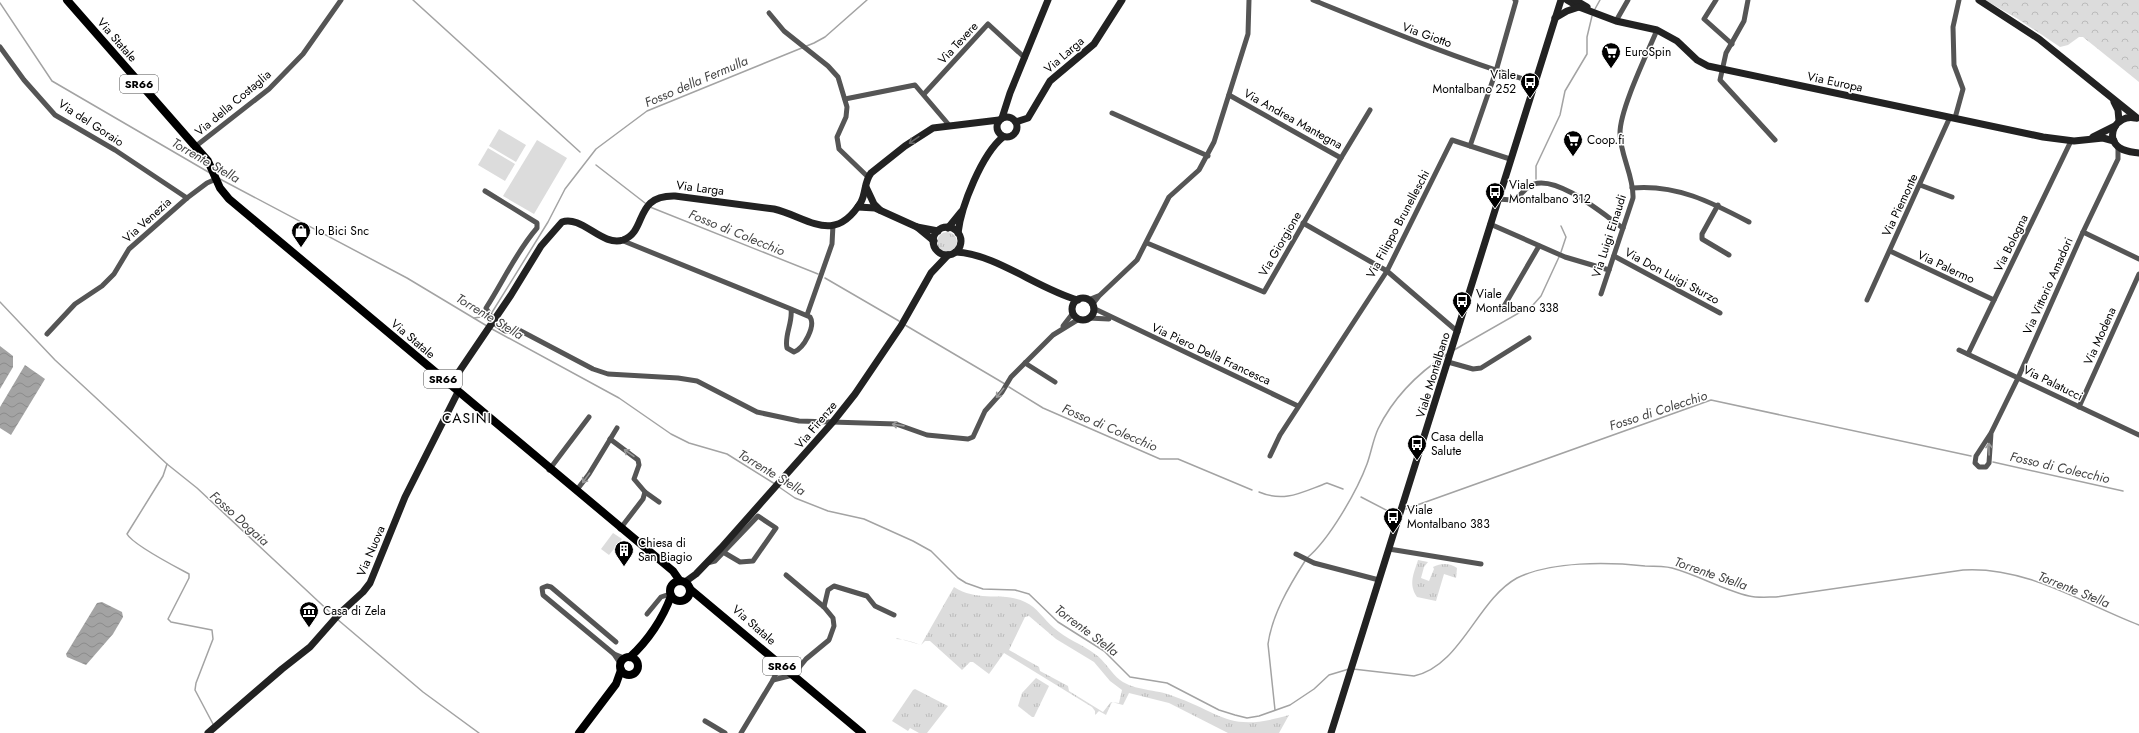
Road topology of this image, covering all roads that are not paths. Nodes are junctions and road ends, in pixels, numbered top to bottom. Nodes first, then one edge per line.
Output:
1 (67, 0) edge
2 (341, 0) edge
3 (1048, 0) edge
4 (1122, 0) edge
5 (1249, 0) edge
6 (1313, 0) edge
7 (1515, 0) edge
8 (1562, 0) edge
9 (1567, 0) edge
10 (1575, 0) edge
11 (1628, 0) edge
12 (1716, 0) edge
13 (1748, 0) edge
14 (1959, 0) edge
15 (1979, 0) edge
16 (1579, 7) junction
17 (1591, 11) junction
18 (769, 13) dead end
19 (1555, 18) junction
20 (1616, 21) junction
21 (1657, 30) junction
22 (1732, 44) junction
23 (0, 48) edge
24 (1025, 58) junction
25 (1022, 67) junction
26 (1721, 69) junction
27 (1496, 70) junction
28 (1536, 83) junction
29 (924, 94) junction
30 (1229, 95) junction
31 (2112, 98) junction
32 (845, 99) junction
33 (1035, 108) junction
34 (1370, 110) dead end
35 (1112, 113) dead end
36 (1953, 118) junction
37 (2138, 119) edge
38 (1013, 120) junction
39 (999, 123) junction
40 (2117, 123) junction
41 (949, 125) junction
42 (1017, 130) junction
43 (1003, 137) junction
44 (2087, 139) junction
45 (1775, 140) dead end
46 (2071, 141) junction
47 (2116, 144) junction
48 (196, 146) junction
49 (1470, 146) junction
50 (2126, 151) junction
51 (2139, 153) edge
52 (1208, 156) junction
53 (1341, 158) junction
54 (1510, 159) junction
55 (2118, 159) junction
56 (982, 166) junction
57 (868, 177) junction
58 (216, 179) junction
59 (1920, 185) junction
60 (866, 186) junction
61 (1632, 188) junction
62 (485, 190) dead end
63 (1952, 197) dead end
64 (187, 198) junction
65 (1498, 199) junction
66 (1718, 205) junction
67 (858, 207) junction
68 (881, 210) junction
69 (963, 210) junction
70 (1749, 222) dead end
71 (1303, 223) junction
72 (1490, 224) junction
73 (833, 225) junction
74 (917, 227) junction
75 (948, 228) junction
76 (1624, 228) junction
77 (938, 231) junction
78 (2083, 232) junction
79 (958, 233) junction
80 (621, 240) junction
81 (961, 241) junction
82 (1147, 243) junction
83 (934, 245) junction
84 (1539, 246) junction
85 (956, 252) junction
86 (1890, 252) junction
87 (948, 255) junction
88 (1730, 255) dead end
89 (1614, 256) junction
90 (980, 257) junction
91 (2139, 259) edge
92 (1387, 270) junction
93 (1609, 270) junction
94 (931, 273) junction
95 (2139, 274) edge
96 (1056, 292) junction
97 (1601, 294) dead end
98 (1078, 300) junction
99 (1867, 300) dead end
100 (1994, 300) junction
101 (1091, 304) junction
102 (1504, 308) dead end
103 (791, 309) junction
104 (1072, 310) junction
105 (1720, 313) dead end
106 (807, 315) junction
107 (1088, 318) junction
108 (491, 319) junction
109 (1079, 319) junction
110 (1116, 320) junction
111 (1061, 329) junction
112 (1458, 332) junction
113 (47, 334) dead end
114 (1528, 338) dead end
115 (1959, 350) dead end
116 (1968, 354) junction
117 (1449, 360) junction
118 (1025, 363) junction
119 (2018, 378) junction
120 (1055, 382) dead end
121 (450, 385) junction
122 (458, 392) junction
123 (1298, 406) junction
124 (2079, 407) junction
125 (589, 418) dead end
126 (832, 423) junction
127 (617, 428) dead end
128 (1991, 433) junction
129 (2139, 435) edge
130 (610, 439) junction
131 (1270, 456) dead end
132 (549, 470) junction
133 (576, 491) junction
134 (645, 492) junction
135 (659, 502) dead end
136 (620, 529) junction
137 (1389, 549) junction
138 (723, 552) junction
139 (1296, 554) dead end
140 (706, 563) junction
141 (1481, 564) dead end
142 (786, 575) dead end
143 (1379, 580) junction
144 (684, 585) junction
145 (673, 597) junction
146 (688, 598) junction
147 (703, 598) junction
148 (824, 607) junction
149 (647, 614) dead end
150 (894, 615) dead end
151 (590, 619) junction
152 (583, 627) junction
153 (616, 642) dead end
154 (627, 664) junction
155 (782, 666) junction
156 (793, 675) junction
157 (779, 678) junction
158 (773, 680) junction
159 (705, 721) dead end
160 (212, 729) edge
161 (579, 733) edge
162 (725, 733) edge
163 (741, 733) edge
164 (862, 733) edge
165 (1331, 733) edge

1 - 48 main road, Via Statale / SR66
2 - 48 street, Via della Costaglia
3 - 24 street
4 - 33 street, Via Larga
5 - 30 street
6 - 27 street, Via Giotto
7 - 27 street
8 - 19 street, Viale Montalbano
9 - 16 street
10 - 17 street
11 - 20 street
12 - 22 street
13 - 22 street
14 - 36 street, Via Piemonte
15 - 31 street
16 - 17 street
16 - 19 street
17 - 20 street, Via Europa
18 - 32 street
19 - 28 street, Viale Montalbano
20 - 21 street, Via Europa
21 - 26 street, Via Europa
21 - 61 street
22 - 26 street
23 - 64 street, Via del Goraio
24 - 25 street
24 - 29 street, Via Tevere
25 - 38 street
25 - 39 street
26 - 36 street, Via Europa
26 - 45 street
27 - 28 street, Via Giotto
27 - 49 street
28 - 54 street, Viale Montalbano
29 - 32 street
29 - 41 street
30 - 52 street
30 - 53 street, Via Andrea Mantegna
31 - 37 street
31 - 40 street
32 - 57 street
33 - 38 street, Via Larga
33 - 42 street, Via Larga
34 - 53 street, Via Andrea Mantegna
35 - 52 street
36 - 46 street, Via Europa
36 - 59 street, Via Piemonte
37 - 40 street, Via Europa
38 - 39 street
38 - 42 street
39 - 41 street
39 - 43 street
39 - 56 street
40 - 44 street, Via Europa
40 - 47 street
41 -> 57 street
42 - 43 street
43 - 56 street
44 - 46 street, Via Europa
44 - 47 street, Via Europa
46 - 100 street, Via Bologna
47 - 50 street, Via Europa
47 - 55 street, Via Vittorio Amadori
48 - 58 main road, Via Statale / SR66
49 - 54 street, Via Filippo Brunelleschi
49 - 92 street, Via Filippo Brunelleschi
50 - 51 street, Via Europa
50 - 55 street
52 - 82 street
53 - 71 street, Via Giorgione
54 - 65 street, Viale Montalbano
55 - 78 street, Via Vittorio Amadori
56 - 69 street
57 - 60 street
58 - 64 street, Via Venezia
58 - 121 main road, Via Statale / SR66
59 - 63 street
59 - 86 street, Via Piemonte
60 - 67 street
60 - 68 street
61 - 66 street, Via Luigi Einaudi
61 - 76 street, Via Luigi Einaudi
62 - 108 street
64 - 113 street, Via Venezia
65 - 72 street, Viale Montalbano
65 - 76 street
66 - 70 street, Via Luigi Einaudi
66 - 88 street
67 - 68 street
67 - 73 street
68 - 74 street
69 - 75 street
69 - 79 street
71 - 82 street, Via Giorgione
71 - 92 street
72 - 84 street
72 - 112 street, Viale Montalbano
73 - 80 street, Via Larga
73 - 106 street
74 - 77 street
74 - 83 street
75 - 77 street
75 - 79 street
76 - 89 street, Via Luigi Einaudi
77 - 83 street, Via Firenze
78 - 91 street
78 - 119 street, Via Vittorio Amadori
79 - 81 street
80 - 103 street
80 - 108 street
81 - 85 street
81 - 90 street
82 - 101 street
83 - 87 street
83 - 94 street, Via Firenze
84 - 93 street
84 - 102 street
85 - 87 street, Via Firenze
85 - 90 street
86 - 99 street, Via Piemonte
86 - 100 street, Via Palermo
87 - 94 street, Via Firenze
89 - 93 street, Via Luigi Einaudi
89 - 105 street, Via Don Luigi Sturzo
90 - 96 street
92 - 112 street
92 - 123 street, Via Filippo Brunelleschi
93 - 97 street, Via Luigi Einaudi
94 - 126 street, Via Firenze
95 - 124 street, Via Modena
96 - 98 street
96 - 104 street
98 - 101 street
98 - 104 street
100 - 116 street, Via Bologna
101 - 107 street
101 - 110 street, Via Piero Della Francesca
103 - 106 street
103 - 106 street
104 - 109 street
104 - 111 street
107 - 109 street
107 - 110 street
108 - 121 street
108 - 126 street
109 - 111 street
110 - 123 street, Via Piero Della Francesca
111 - 118 street
112 - 117 street, Viale Montalbano
114 - 117 street
115 - 116 street, Via Palatucci
116 - 119 street, Via Palatucci
117 - 137 street, Viale Montalbano
118 - 120 street
118 -> 126 street
119 - 124 street, Via Palatucci
119 - 128 street, Via Vittorio Amadori
121 - 122 main road, Via Statale / SR66
122 - 132 main road, Via Statale / SR66
122 - 160 street, Via Nuova
123 - 131 street, Via Filippo Brunelleschi
124 - 129 street, Via Palatucci
125 - 132 street
126 - 140 street, Via Firenze
127 - 130 street
128 -> 128 street, Via Vittorio Amadori
130 -> 133 street
134 -> 130 street
132 - 133 main road, Via Statale / SR66
133 - 136 main road, Via Statale / SR66
134 - 135 street
134 - 136 street
136 - 144 main road, Via Statale / SR66
137 - 141 street
137 - 143 street, Viale Montalbano
138 - 138 street
138 - 140 street
139 - 143 street
140 - 144 street, Via Firenze
142 - 148 street
143 - 165 street, Viale Montalbano
144 - 145 main road
144 - 146 main road
144 - 147 main road, Via Statale / SR66
145 - 146 main road
145 - 149 street
145 - 154 main road
146 - 147 main road
147 - 155 main road, Via Statale / SR66
148 - 150 street
148 - 156 street
151 - 152 street
151 - 152 street
151 - 153 street
152 - 154 street
154 - 161 main road
155 - 156 main road, Via Statale / SR66
155 - 157 street
155 - 158 street
156 - 157 street
156 - 164 main road, Via Statale / SR66
157 - 158 street
158 - 163 street
159 - 162 street

